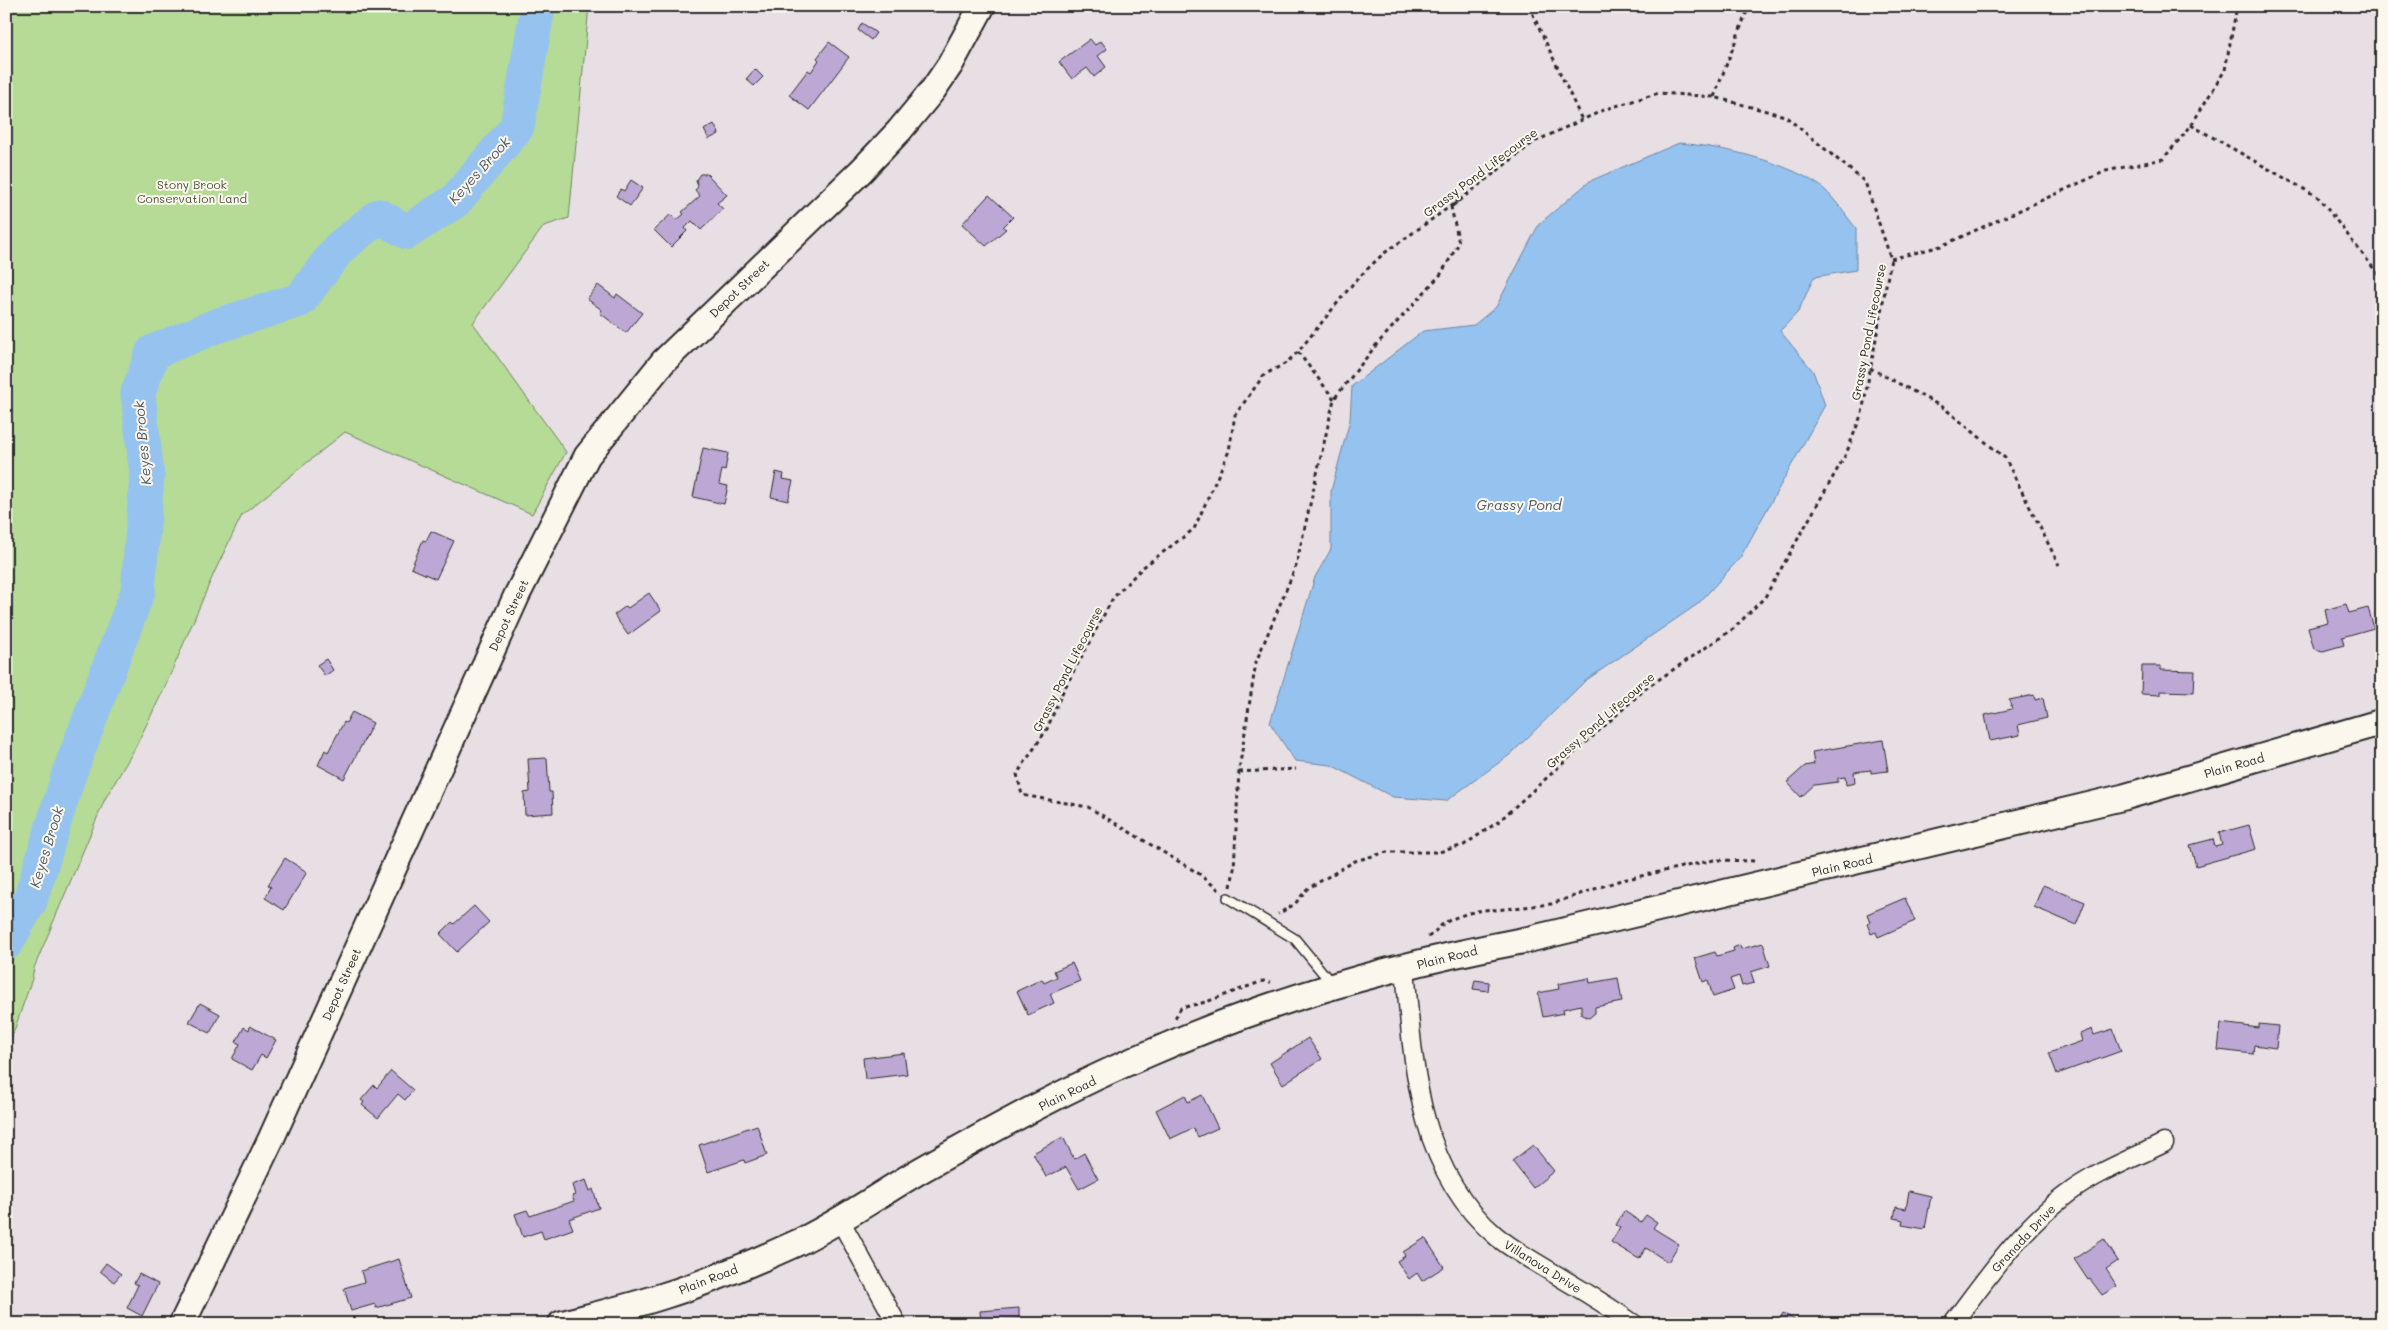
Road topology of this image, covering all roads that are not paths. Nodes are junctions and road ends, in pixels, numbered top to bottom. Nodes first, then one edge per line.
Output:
1 (982, 6) edge
2 (2382, 722) edge
3 (1228, 898) road end
4 (1405, 968) junction
5 (1334, 986) junction
6 (2164, 1143) dead end
7 (840, 1220) junction
8 (182, 1324) edge
9 (561, 1324) edge
10 (897, 1324) edge
11 (1634, 1324) edge
12 (1952, 1324) edge

1 - 8 main road, Depot Street
2 - 4 main road, Plain Road
3 - 5 lane
4 - 5 main road, Plain Road
4 - 11 street, Villanova Drive
5 - 7 main road, Plain Road
6 - 12 street, Granada Drive
7 - 9 main road, Plain Road
7 - 10 street

